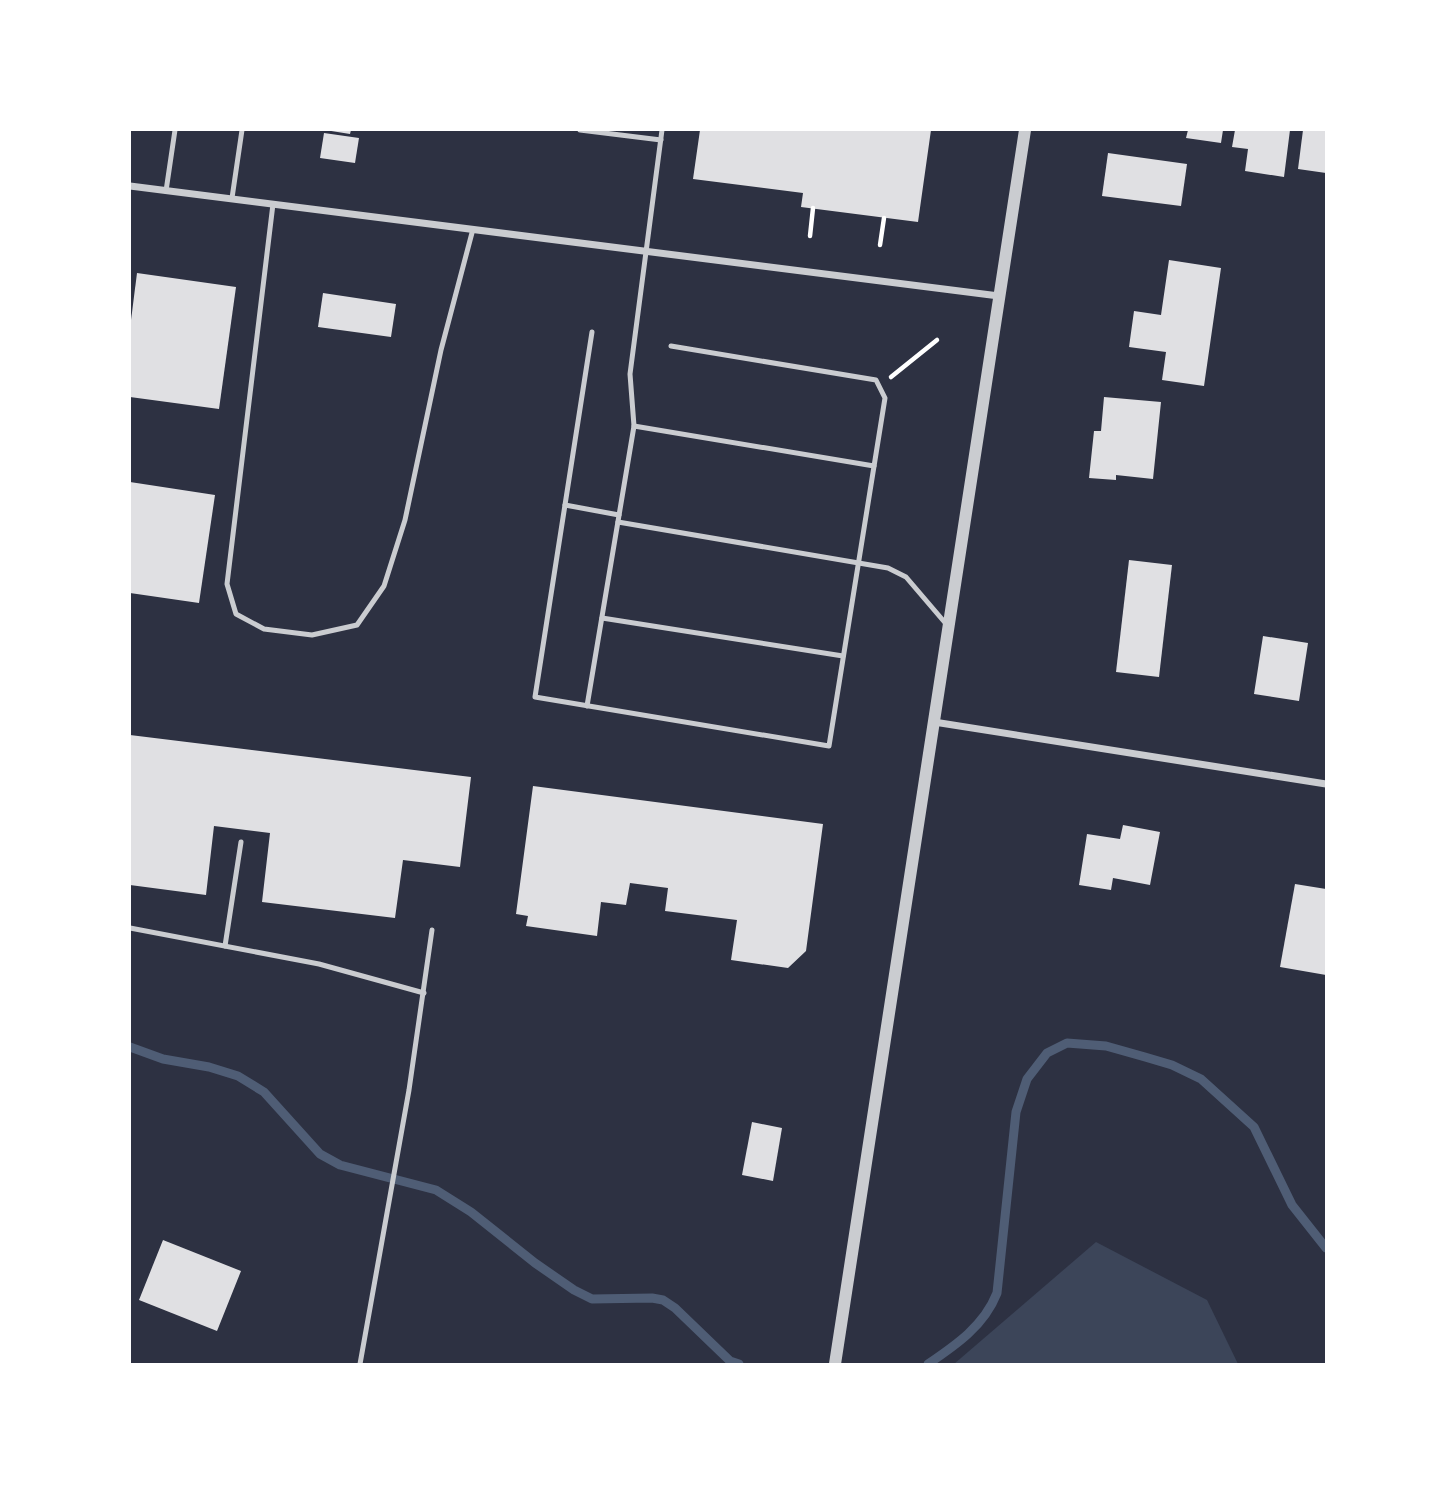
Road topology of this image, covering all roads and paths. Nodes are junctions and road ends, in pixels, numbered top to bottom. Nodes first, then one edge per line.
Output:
1 (174, 130) edge
2 (242, 130) edge
3 (580, 130) edge
4 (662, 130) edge
5 (1025, 130) edge
6 (661, 140) junction
7 (130, 186) edge
8 (166, 191) junction
9 (232, 198) junction
10 (273, 204) junction
11 (813, 208) dead end
12 (884, 218) dead end
13 (473, 229) junction
14 (810, 236) dead end
15 (880, 245) dead end
16 (647, 250) junction
17 (999, 296) junction
18 (592, 332) dead end
19 (937, 340) dead end
20 (671, 346) dead end
21 (879, 386) junction
22 (634, 426) junction
23 (874, 466) junction
24 (565, 505) junction
25 (619, 515) junction
26 (618, 523) junction
27 (859, 562) junction
28 (602, 618) junction
29 (948, 627) junction
30 (843, 656) junction
31 (587, 706) junction
32 (934, 722) junction
33 (1326, 784) edge
34 (241, 842) dead end
35 (130, 928) edge
36 (432, 930) dead end
37 (225, 946) junction
38 (424, 993) junction
39 (360, 1364) edge
40 (835, 1364) edge

1 - 8 lane
2 - 9 lane
3 - 6 lane
4 - 6 lane
5 - 17 street
6 - 16 lane
7 - 8 street
8 - 9 street
9 - 10 street
10 - 13 street
10 - 13 lane
11 - 14 path
12 - 15 path
13 - 16 street
16 - 17 street
16 - 22 lane
17 - 29 street
18 - 24 lane
19 - 21 path
20 - 21 lane
21 - 23 lane
22 - 23 lane
22 - 25 lane
23 - 27 lane
24 - 25 lane
24 - 31 lane
25 - 26 lane
26 - 27 lane
26 - 28 lane
27 - 29 lane
27 - 30 lane
28 - 30 lane
28 - 31 lane
29 - 32 street
30 - 31 lane
32 - 33 street
32 - 40 street
34 - 37 lane
35 - 37 lane
36 - 38 lane
37 - 38 lane
38 - 39 lane

